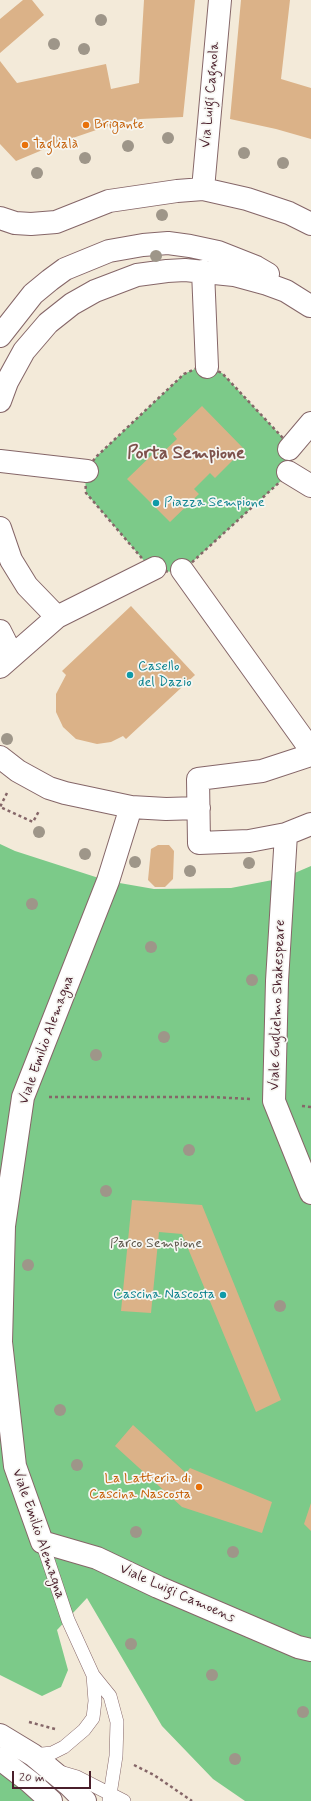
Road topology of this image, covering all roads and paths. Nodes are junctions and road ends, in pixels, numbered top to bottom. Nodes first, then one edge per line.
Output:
1 (220, 0) edge
2 (203, 189) junction
3 (0, 218) edge
4 (311, 224) edge
5 (203, 271) junction
6 (311, 306) edge
7 (0, 336) edge
8 (208, 367) junction
9 (0, 401) edge
10 (311, 423) edge
11 (289, 449) junction
12 (0, 461) edge
13 (87, 471) junction
14 (288, 472) junction
15 (311, 486) edge
16 (0, 528) edge
17 (155, 568) junction
18 (182, 570) junction
19 (57, 617) junction
20 (0, 632) edge
21 (6, 661) edge
22 (311, 750) edge
23 (311, 755) edge
24 (0, 757) edge
25 (131, 807) junction
26 (199, 808) junction
27 (311, 824) edge
28 (286, 834) junction
29 (24, 1098) junction
30 (274, 1100) junction
31 (311, 1193) edge
32 (42, 1542) junction
33 (311, 1650) edge
34 (93, 1675) junction
35 (27, 1722) dead end
36 (56, 1730) dead end
37 (0, 1735) edge
38 (0, 1759) edge
39 (41, 1762) junction
40 (130, 1763) dead end
41 (109, 1797) edge
42 (50, 1801) edge
43 (85, 1801) edge
44 (124, 1801) edge
45 (192, 1801) edge

1 - 2 street, Via Luigi Cagnola
2 - 3 street
2 - 4 street
5 - 6 street
5 - 8 street
5 - 9 street
6 - 7 street
8 - 11 path
8 - 13 path
10 - 11 street
11 - 14 path
12 - 13 street
13 - 17 path
14 - 15 street
14 - 18 path
16 - 19 street
17 - 18 path
17 - 19 street
18 - 22 street
19 - 21 street
20 - 21 street
23 - 26 street
24 - 25 street
25 - 26 street
25 - 29 street, Viale Emilio Alemagna
26 - 28 street
27 - 28 street
28 - 30 street, Viale Guglielmo Shakespeare
29 - 30 path
29 - 32 street, Viale Emilio Alemagna
30 - 31 street, Viale Guglielmo Shakespeare
32 - 33 street, Viale Luigi Camoens
32 - 34 lane, Viale Emilio Alemagna
34 - 39 lane, Viale Emilio Alemagna
34 - 41 lane, Viale Emilio Alemagna
35 - 36 path
37 - 39 street
38 - 42 street
39 - 41 lane
39 - 43 street
40 - 45 path
41 - 44 lane

